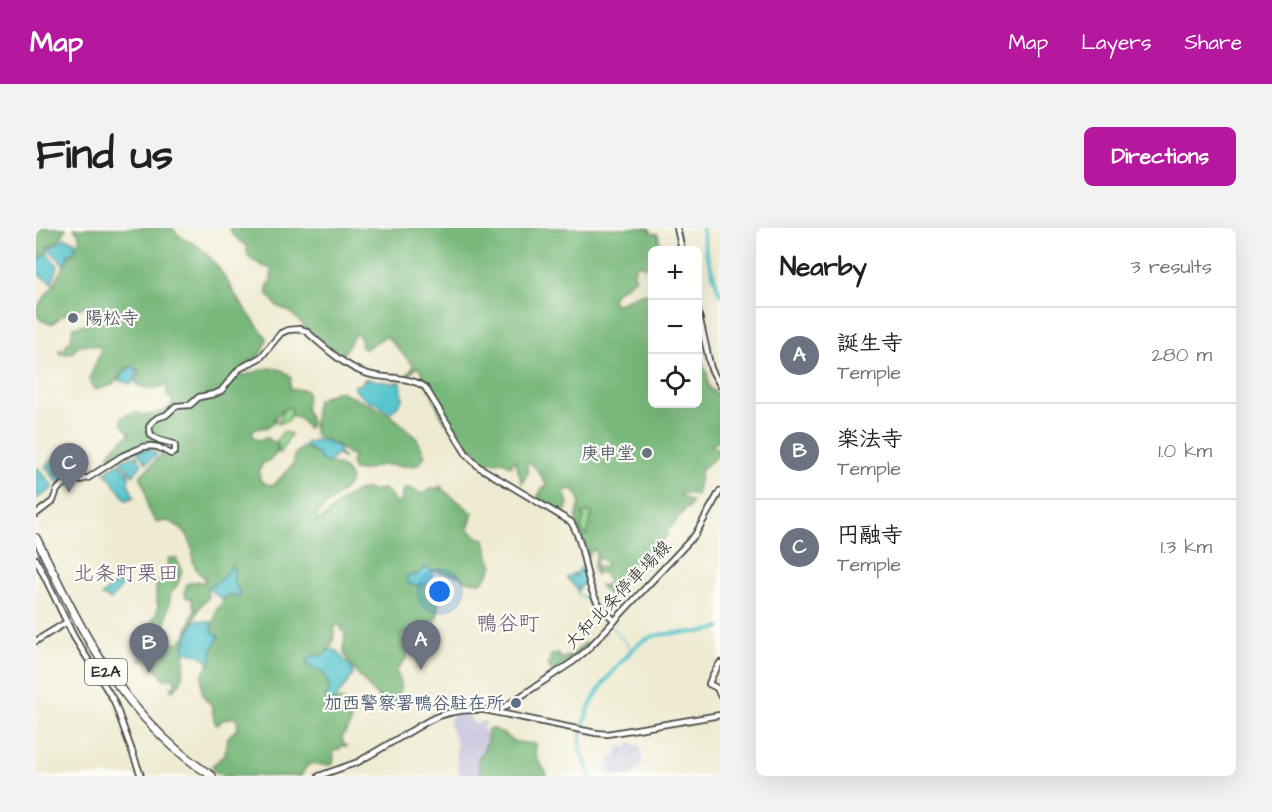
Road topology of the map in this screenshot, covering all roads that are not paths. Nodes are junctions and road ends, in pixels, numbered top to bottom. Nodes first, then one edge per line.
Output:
1 (676, 228) edge
2 (681, 246) edge
3 (702, 329) edge
4 (720, 385) edge
5 (720, 491) edge
6 (36, 514) edge
7 (36, 538) edge
8 (36, 545) edge
9 (36, 559) edge
10 (67, 622) junction
11 (612, 624) junction
12 (36, 642) edge
13 (720, 663) edge
14 (720, 695) edge
15 (496, 712) junction
16 (720, 715) edge
17 (141, 776) edge
18 (206, 776) edge
19 (212, 776) edge
20 (319, 776) edge

1 - 2 street
3 - 4 street
5 - 11 street, 大和北条停車場線
6 - 11 street
7 - 19 highway, E2A
8 - 18 highway, E2A
9 - 10 street
10 - 12 street
10 - 17 street
11 - 15 street, 大和北条停車場線
13 - 14 street
15 - 16 street
15 - 20 street

